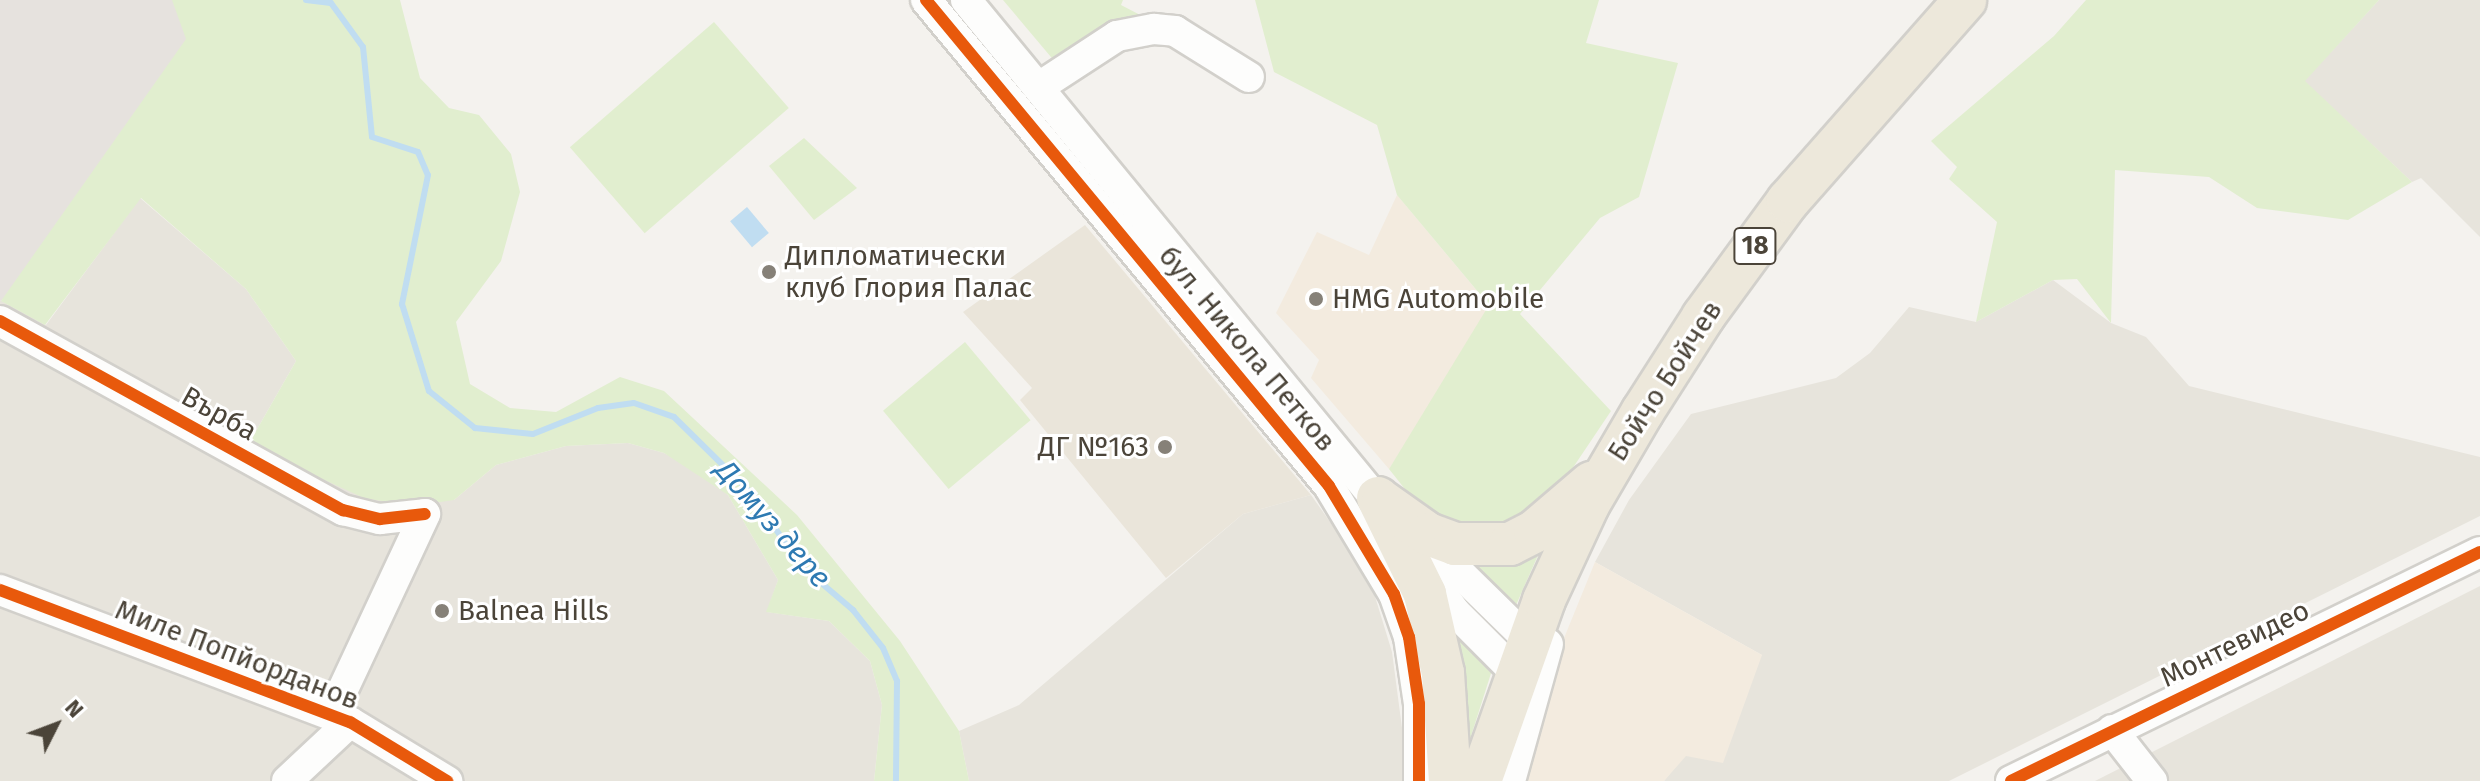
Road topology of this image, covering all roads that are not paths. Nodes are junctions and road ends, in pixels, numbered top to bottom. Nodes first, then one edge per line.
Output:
1 (926, 0) edge
2 (966, 0) edge
3 (1965, 0) edge
4 (1249, 77) dead end
5 (1039, 87) junction
6 (0, 321) edge
7 (1610, 466) junction
8 (1378, 498) junction
9 (2480, 552) edge
10 (0, 590) edge
11 (1544, 600) junction
12 (1521, 656) junction
13 (340, 718) junction
14 (2112, 730) junction
15 (287, 781) edge
16 (447, 781) edge
17 (1419, 781) edge
18 (1450, 781) edge
19 (1480, 781) edge
20 (1510, 781) edge
21 (2011, 781) edge
22 (2152, 781) edge

1 - 17 street, бул. Никола Петков
2 - 5 street, бул. Никола Петков
3 - 7 highway, Бойчо Бойчев / 18
4 - 5 street
5 - 8 street, бул. Никола Петков
6 - 13 street, Върба
7 - 8 highway
7 - 11 highway, Бойчо Бойчев / 18
8 - 12 street, бул. Никола Петков
8 - 18 highway
9 - 14 street, Монтевидео
10 - 13 street, Миле Попйорданов
11 - 12 highway, Бойчо Бойчев / 18
11 - 20 street
12 - 19 highway, 18
13 - 15 street
13 - 16 street, Миле Попйорданов
14 - 21 street, Монтевидео
14 - 22 street

